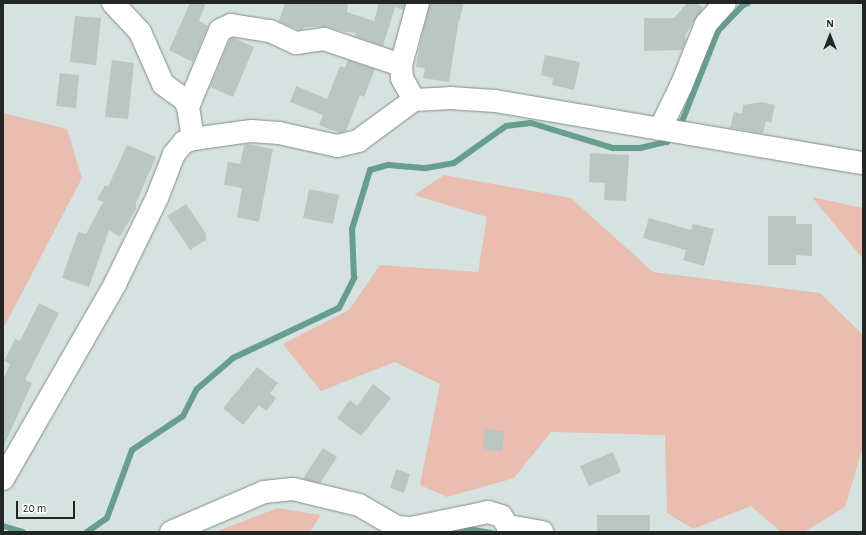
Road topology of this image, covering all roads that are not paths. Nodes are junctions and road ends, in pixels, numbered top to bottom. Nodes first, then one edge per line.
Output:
1 (113, 3) edge
2 (418, 3) edge
3 (725, 3) edge
4 (401, 65) junction
5 (414, 100) junction
6 (188, 107) junction
7 (660, 129) junction
8 (193, 139) junction
9 (863, 162) edge
10 (3, 479) edge
11 (508, 529) edge
12 (171, 532) edge
13 (542, 532) edge

1 - 6 street
2 - 4 street
3 - 7 street
4 - 5 street
4 - 6 street
5 - 7 street
5 - 8 street
6 - 8 street
7 - 9 street
8 - 10 street
11 - 12 street
11 - 13 street

